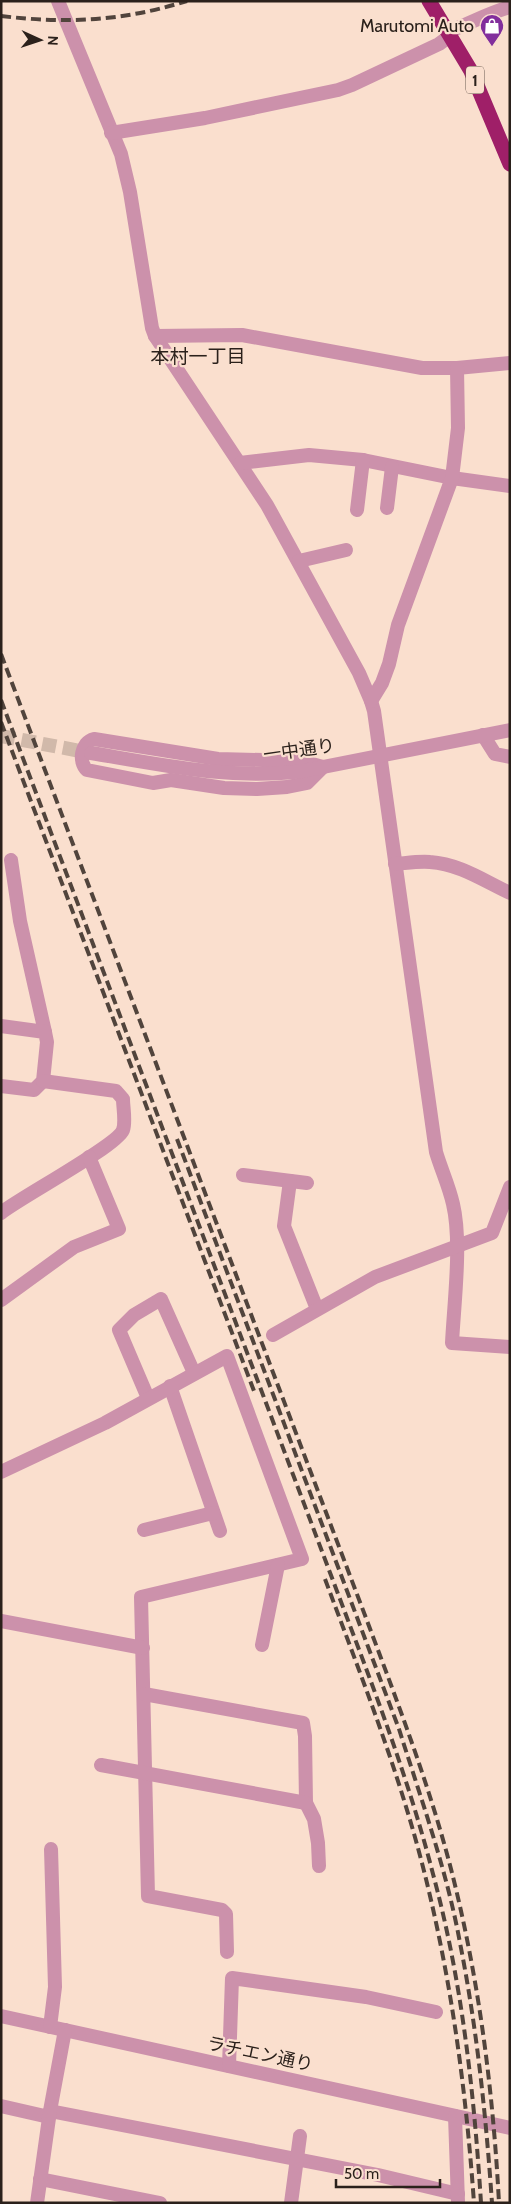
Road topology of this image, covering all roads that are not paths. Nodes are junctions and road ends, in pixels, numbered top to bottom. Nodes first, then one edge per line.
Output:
1 (58, 1) edge
2 (429, 1) edge
3 (510, 7) edge
4 (449, 34) junction
5 (111, 133) junction
6 (510, 164) edge
7 (155, 336) junction
8 (510, 363) edge
9 (457, 368) junction
10 (363, 460) junction
11 (240, 463) junction
12 (392, 467) junction
13 (452, 478) junction
14 (510, 486) edge
15 (387, 508) dead end
16 (357, 510) dead end
17 (346, 550) dead end
18 (299, 561) junction
19 (371, 701) junction
20 (510, 730) edge
21 (483, 735) junction
22 (91, 753) tunnel mouth
23 (380, 756) junction
24 (510, 757) edge
25 (323, 767) junction
26 (11, 860) dead end
27 (395, 864) junction
28 (510, 893) edge
29 (1, 1026) edge
30 (45, 1032) junction
31 (43, 1081) junction
32 (1, 1086) edge
33 (89, 1157) junction
34 (243, 1175) dead end
35 (290, 1181) junction
36 (307, 1183) dead end
37 (510, 1187) edge
38 (1, 1213) edge
39 (457, 1247) junction
40 (1, 1300) edge
41 (318, 1308) junction
42 (273, 1335) dead end
43 (510, 1347) edge
44 (194, 1373) junction
45 (170, 1386) junction
46 (148, 1398) junction
47 (1, 1472) edge
48 (213, 1513) junction
49 (144, 1530) dead end
50 (220, 1531) dead end
51 (278, 1565) junction
52 (1, 1622) edge
53 (262, 1645) dead end
54 (142, 1648) junction
55 (144, 1694) junction
56 (101, 1765) dead end
57 (145, 1774) junction
58 (306, 1803) junction
59 (51, 1849) dead end
60 (320, 1866) dead end
61 (227, 1952) dead end
62 (436, 2012) dead end
63 (1, 2016) edge
64 (50, 2027) junction
65 (65, 2030) junction
66 (229, 2066) junction
67 (1, 2106) edge
68 (50, 2114) junction
69 (455, 2116) junction
70 (510, 2128) edge
71 (300, 2136) dead end
72 (297, 2159) junction
73 (40, 2180) junction
74 (458, 2199) edge
75 (37, 2203) edge
76 (160, 2203) edge
77 (291, 2203) edge

1 - 5 street
2 - 4 highway, 1
3 - 4 street
4 - 5 street
4 - 6 highway, 1
5 - 7 street
7 - 9 street
7 - 11 street
8 - 9 street
9 - 13 street
10 - 11 street
10 - 12 street
10 - 16 street
11 - 18 street
12 - 13 street
12 - 15 street
13 - 14 street
13 - 19 street
17 - 18 street
18 - 19 street
19 - 23 street
20 - 21 street, 一中通り
21 - 23 street, 一中通り
21 - 24 street
22 - 25 street, 一中通り
23 - 25 street, 一中通り
23 - 27 street
25 - 25 street
26 - 30 street
27 - 28 street
27 - 39 street
29 - 30 street
30 - 31 street
31 - 32 street
31 - 33 street
33 - 38 street
33 - 40 street
34 - 35 street
35 - 36 street
35 - 41 street
37 - 39 street
39 - 41 street
39 - 43 street
41 - 42 street
44 - 45 street
44 - 46 street
44 - 51 street
45 - 46 street
45 - 48 street
46 - 47 street
48 - 49 street
48 - 50 street
51 - 53 street
51 - 54 street
52 - 54 street
54 - 55 street
55 - 57 street
55 - 58 street
56 - 57 street
57 - 58 street
57 - 61 street
58 - 60 street
59 - 64 street
62 - 66 street
63 - 64 street, ラチエン通り
64 - 65 street, ラチエン通り
65 - 66 street, ラチエン通り
65 - 68 street
66 - 69 street, ラチエン通り
67 - 68 street
68 - 72 street
68 - 73 street
69 - 70 street, ラチエン通り
69 - 74 street
71 - 72 street
72 - 74 street
72 - 77 street
73 - 75 street
73 - 76 street

